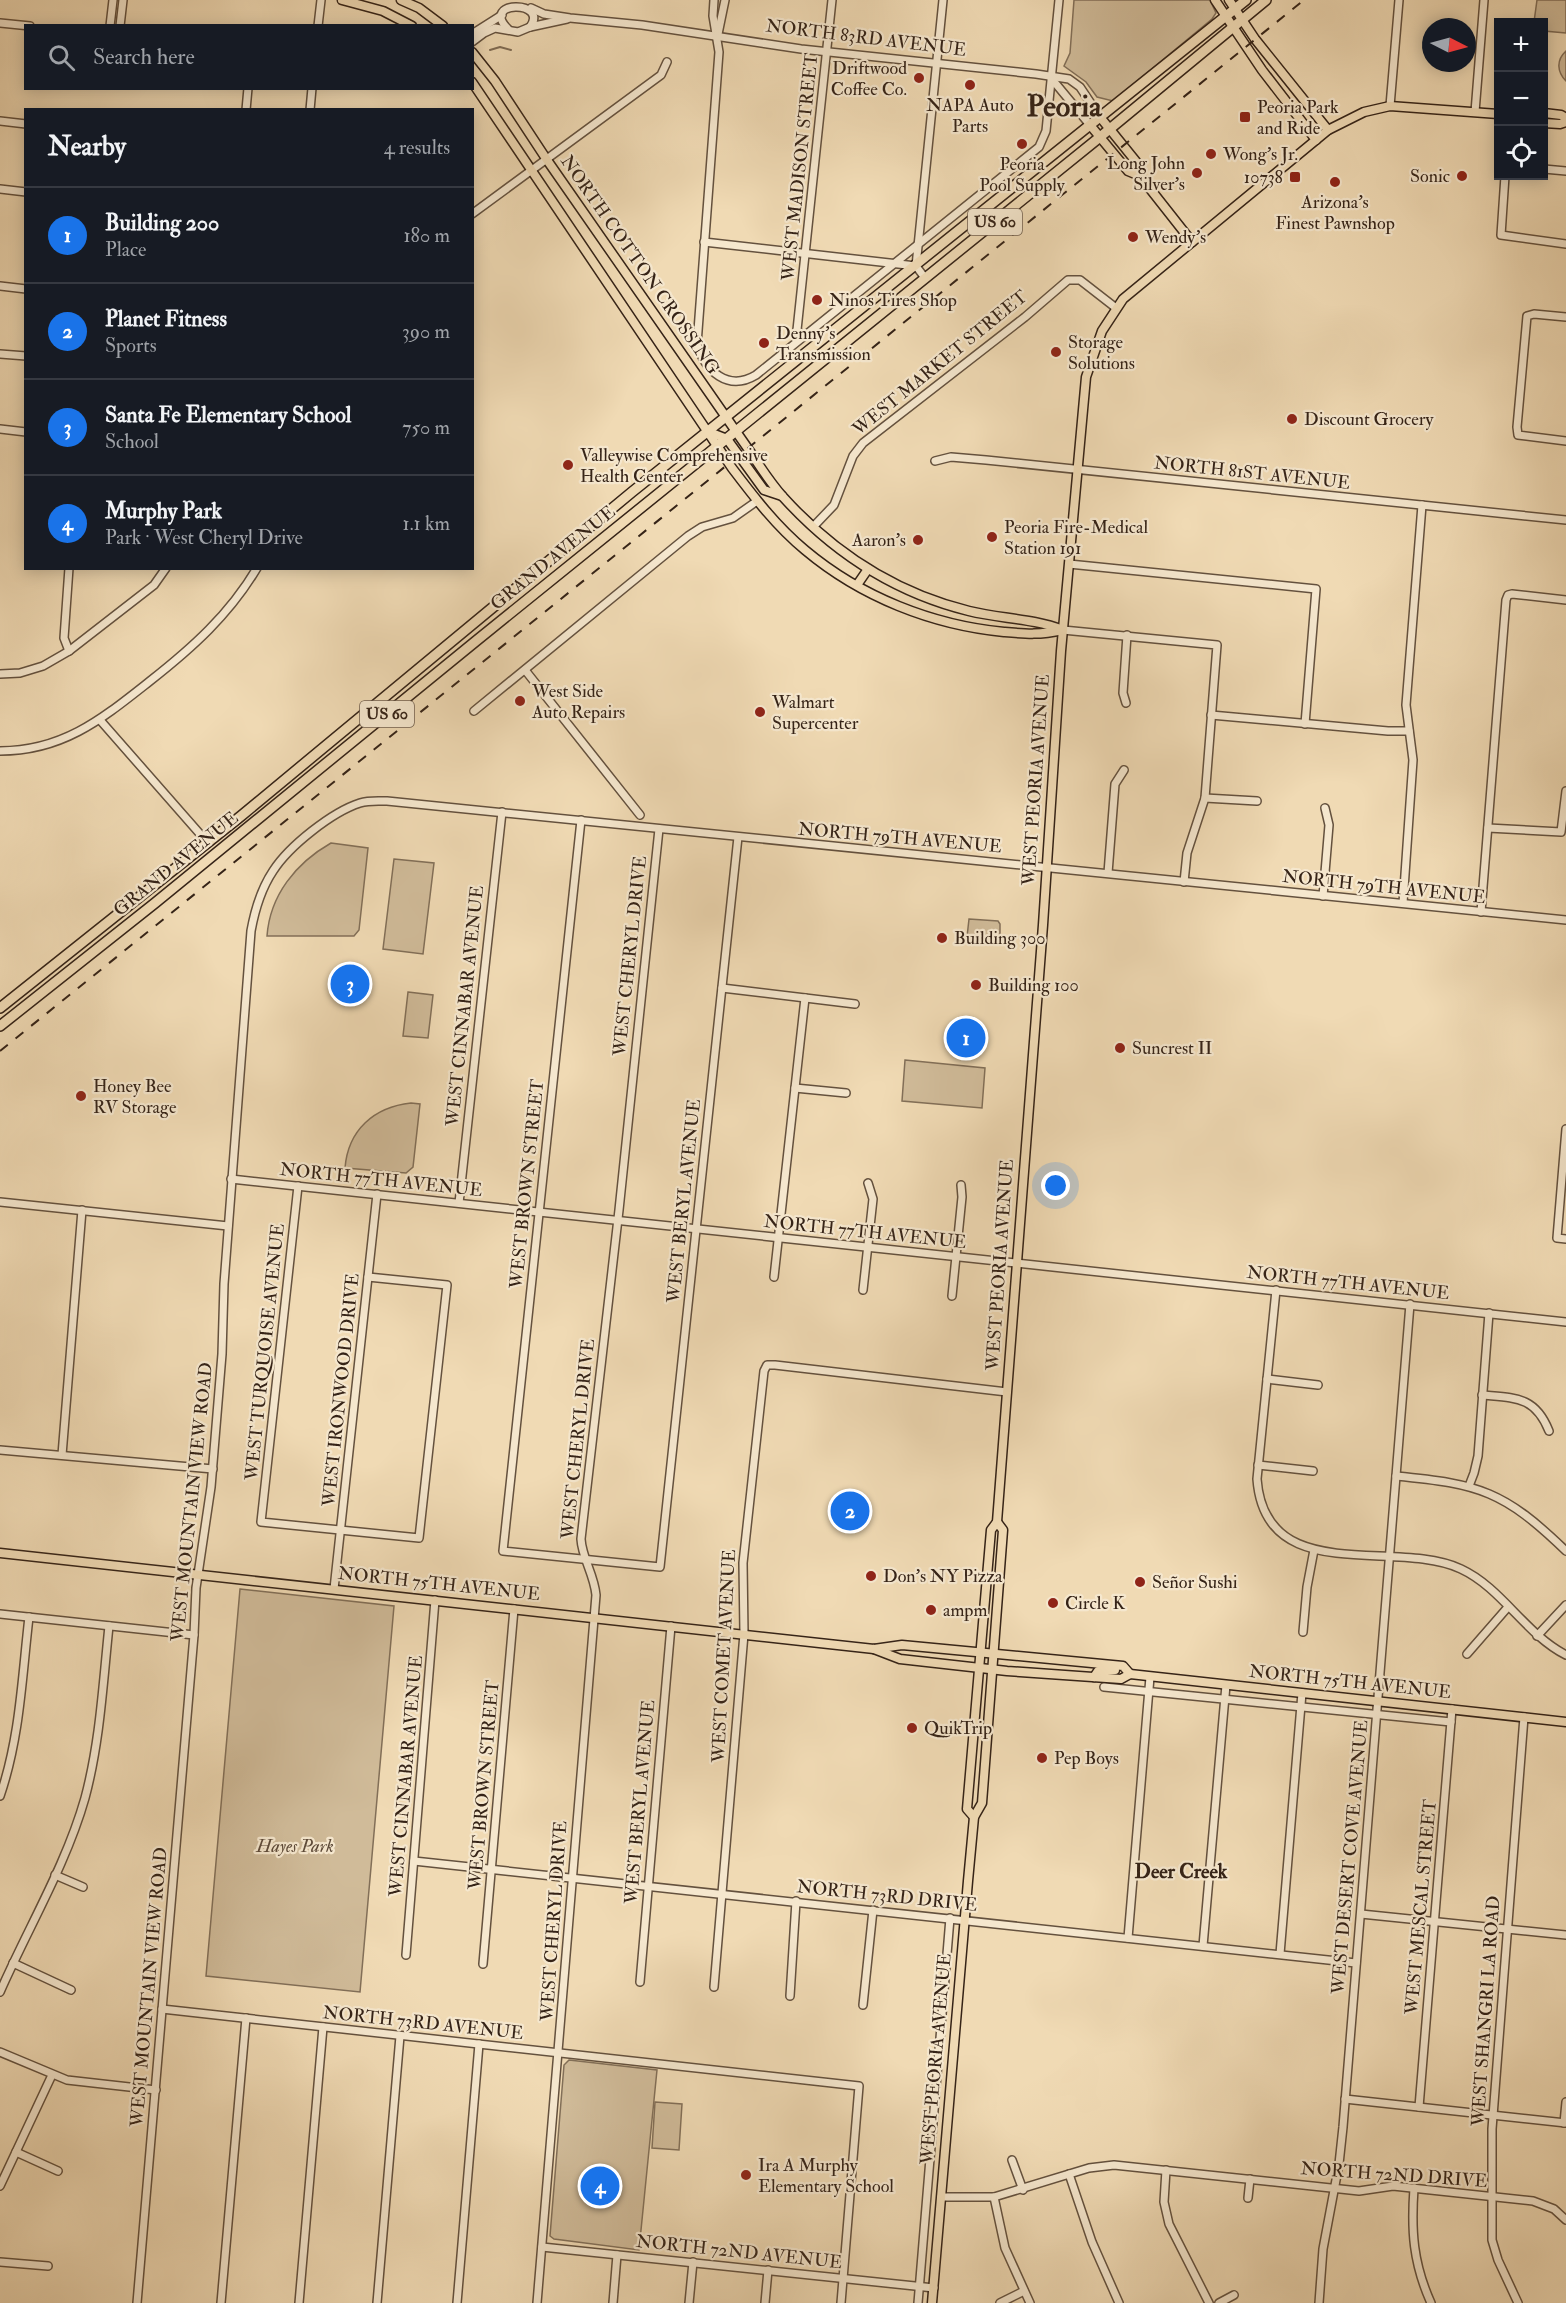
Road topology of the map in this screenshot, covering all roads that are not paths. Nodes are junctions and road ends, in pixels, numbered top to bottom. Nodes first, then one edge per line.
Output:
1 (113, 0) edge
2 (123, 0) edge
3 (321, 0) edge
4 (342, 0) edge
5 (396, 0) edge
6 (401, 0) edge
7 (714, 0) edge
8 (725, 0) edge
9 (832, 0) edge
10 (944, 0) edge
11 (1059, 0) edge
12 (1215, 0) edge
13 (1228, 0) edge
14 (1246, 0) edge
15 (1266, 0) edge
16 (1399, 0) edge
17 (1484, 0) edge
18 (510, 1) edge
19 (529, 4) edge
20 (1235, 9) junction
21 (502, 15) junction
22 (1226, 16) junction
23 (398, 18) junction
24 (570, 18) junction
25 (1242, 19) junction
26 (0, 23) edge
27 (110, 24) edge
28 (120, 24) edge
29 (318, 24) edge
30 (408, 24) edge
31 (440, 24) edge
32 (24, 25) edge
33 (530, 27) junction
34 (1232, 27) junction
35 (509, 30) junction
36 (474, 33) edge
37 (718, 36) junction
38 (474, 40) edge
39 (826, 51) junction
40 (474, 55) edge
41 (667, 62) dead end
42 (937, 63) junction
43 (1051, 78) junction
44 (474, 85) edge
45 (248, 90) edge
46 (312, 90) edge
47 (1390, 106) junction
48 (246, 108) edge
49 (310, 108) edge
50 (1475, 112) junction
51 (1548, 113) edge
52 (1494, 114) edge
53 (1100, 117) junction
54 (1566, 120) edge
55 (0, 121) edge
56 (1548, 123) edge
57 (24, 124) edge
58 (1090, 125) junction
59 (1110, 129) junction
60 (1322, 135) junction
61 (1100, 137) junction
62 (547, 160) junction
63 (1548, 169) edge
64 (532, 171) junction
65 (1566, 171) edge
66 (1140, 176) junction
67 (1505, 180) edge
68 (0, 189) edge
69 (24, 192) edge
70 (474, 213) edge
71 (704, 242) junction
72 (1192, 242) junction
73 (1566, 244) edge
74 (917, 246) junction
75 (807, 253) junction
76 (894, 262) junction
77 (916, 266) junction
78 (925, 278) junction
79 (0, 286) edge
80 (24, 289) edge
81 (1116, 308) junction
82 (1566, 317) edge
83 (802, 336) junction
84 (0, 354) edge
85 (24, 356) edge
86 (726, 417) junction
87 (0, 429) edge
88 (24, 432) edge
89 (708, 432) junction
90 (736, 432) junction
91 (727, 440) junction
92 (1566, 441) edge
93 (718, 447) junction
94 (935, 461) dead end
95 (1078, 470) junction
96 (782, 496) junction
97 (757, 501) junction
98 (1422, 505) junction
99 (1566, 520) edge
100 (813, 527) junction
101 (1069, 564) junction
102 (868, 569) junction
103 (69, 570) edge
104 (165, 570) edge
105 (256, 570) edge
106 (857, 585) junction
107 (1566, 600) edge
108 (1063, 630) junction
109 (1127, 635) junction
110 (69, 651) junction
111 (525, 670) junction
112 (0, 674) edge
113 (1126, 703) dead end
114 (474, 711) dead end
115 (1211, 715) junction
116 (100, 720) junction
117 (1305, 724) junction
118 (1409, 731) junction
119 (0, 751) edge
120 (1124, 770) dead end
121 (1566, 790) edge
122 (1205, 798) junction
123 (1257, 801) dead end
124 (411, 802) joint
125 (1325, 808) dead end
126 (502, 812) junction
127 (640, 815) dead end
128 (581, 820) junction
129 (1488, 828) junction
130 (659, 829) junction
131 (738, 837) junction
132 (207, 842) junction
133 (1047, 867) junction
134 (1108, 873) junction
135 (1184, 882) junction
136 (1323, 896) junction
137 (1403, 903) junction
138 (1481, 912) junction
139 (1566, 920) edge
140 (722, 988) junction
141 (805, 998) junction
142 (855, 1004) dead end
143 (0, 1008) edge
144 (0, 1026) edge
145 (795, 1088) junction
146 (846, 1093) dead end
147 (1566, 1129) edge
148 (231, 1179) junction
149 (868, 1183) dead end
150 (961, 1185) dead end
151 (298, 1186) junction
152 (377, 1194) junction
153 (0, 1202) edge
154 (459, 1203) junction
155 (82, 1210) junction
156 (539, 1212) junction
157 (617, 1220) junction
158 (228, 1226) junction
159 (696, 1229) junction
160 (779, 1238) junction
161 (1566, 1239) edge
162 (868, 1247) junction
163 (956, 1257) junction
164 (1017, 1263) junction
165 (368, 1277) junction
166 (774, 1277) dead end
167 (863, 1290) dead end
168 (1276, 1290) junction
169 (952, 1296) dead end
170 (1410, 1305) junction
171 (1488, 1313) junction
172 (1566, 1322) edge
173 (1267, 1379) junction
174 (1318, 1385) dead end
175 (1007, 1392) junction
176 (1482, 1395) junction
177 (1549, 1431) dead end
178 (0, 1450) edge
179 (62, 1455) junction
180 (1258, 1465) junction
181 (213, 1469) junction
182 (1313, 1471) dead end
183 (1396, 1476) junction
184 (1469, 1486) junction
185 (997, 1522) junction
186 (340, 1530) junction
187 (1314, 1550) junction
188 (1566, 1551) edge
189 (0, 1553) edge
190 (1390, 1557) junction
191 (585, 1559) junction
192 (197, 1574) junction
193 (334, 1589) junction
194 (435, 1600) junction
195 (1566, 1605) edge
196 (1508, 1607) junction
197 (514, 1609) junction
198 (0, 1614) edge
199 (29, 1617) junction
200 (593, 1617) junction
201 (109, 1626) junction
202 (671, 1626) junction
203 (1304, 1632) dead end
204 (744, 1634) junction
205 (194, 1635) junction
206 (1537, 1636) junction
207 (874, 1649) junction
208 (980, 1653) junction
209 (995, 1654) junction
210 (1467, 1654) dead end
211 (1566, 1655) edge
212 (1119, 1666) junction
213 (978, 1668) junction
214 (994, 1670) junction
215 (1130, 1674) junction
216 (1094, 1677) junction
217 (1150, 1677) junction
218 (1226, 1685) junction
219 (1104, 1687) dead end
220 (1149, 1692) junction
221 (1302, 1693) junction
222 (1224, 1699) junction
223 (1378, 1702) junction
224 (1300, 1707) junction
225 (1452, 1709) junction
226 (1377, 1715) junction
227 (1524, 1717) junction
228 (1451, 1722) junction
229 (1566, 1722) edge
230 (969, 1777) junction
231 (984, 1779) junction
232 (0, 1796) edge
233 (974, 1817) junction
234 (414, 1861) junction
235 (491, 1869) junction
236 (55, 1875) junction
237 (572, 1877) junction
238 (648, 1886) junction
239 (83, 1887) dead end
240 (723, 1894) junction
241 (796, 1901) junction
242 (873, 1910) junction
243 (1361, 1914) junction
244 (950, 1918) junction
245 (964, 1920) junction
246 (1435, 1922) junction
247 (1507, 1929) junction
248 (1566, 1935) edge
249 (1128, 1938) junction
250 (1203, 1946) junction
251 (1280, 1954) junction
252 (406, 1955) dead end
253 (1356, 1962) junction
254 (13, 1963) junction
255 (483, 1964) dead end
256 (639, 1982) dead end
257 (714, 1987) dead end
258 (71, 1990) dead end
259 (0, 1992) edge
260 (790, 1996) dead end
261 (863, 2005) dead end
262 (162, 2009) junction
263 (246, 2018) junction
264 (323, 2027) junction
265 (400, 2036) junction
266 (479, 2044) junction
267 (0, 2052) edge
268 (559, 2054) junction
269 (52, 2075) junction
270 (156, 2090) junction
271 (1345, 2099) junction
272 (1566, 2102) edge
273 (1419, 2107) junction
274 (1492, 2115) junction
275 (1565, 2123) edge
276 (16, 2152) junction
277 (1012, 2160) dead end
278 (1166, 2170) junction
279 (58, 2171) dead end
280 (1069, 2175) junction
281 (1250, 2179) junction
282 (0, 2186) edge
283 (1335, 2188) junction
284 (1414, 2188) junction
285 (1023, 2190) junction
286 (941, 2197) junction
287 (994, 2197) junction
288 (1491, 2197) junction
289 (1248, 2198) dead end
290 (1566, 2220) edge
291 (542, 2247) junction
292 (617, 2255) junction
293 (0, 2262) edge
294 (693, 2262) junction
295 (48, 2266) dead end
296 (768, 2270) junction
297 (843, 2277) junction
298 (920, 2286) junction
299 (934, 2288) junction
300 (1023, 2291) junction
301 (1234, 2295) dead end
302 (138, 2303) edge
303 (221, 2303) edge
304 (300, 2303) edge
305 (377, 2303) edge
306 (457, 2303) edge
307 (537, 2303) edge
308 (613, 2303) edge
309 (689, 2303) edge
310 (765, 2303) edge
311 (841, 2303) edge
312 (918, 2303) edge
313 (932, 2303) edge
314 (1000, 2303) edge
315 (1030, 2303) edge
316 (1119, 2303) edge
317 (1209, 2303) edge
318 (1219, 2303) edge
319 (1319, 2303) edge
320 (1431, 2303) edge
321 (1518, 2303) edge

1 - 27 street
2 - 28 street
3 - 29 street
4 - 23 main road
5 - 23 main road
6 - 31 main road
7 - 37 street
8 - 37 street
9 - 39 street, WEST MADISON STREET
10 - 42 street
11 - 43 street
12 - 22 main road
13 - 20 main road
14 - 20 highway, GRAND AVENUE / US 60
15 - 25 highway, GRAND AVENUE / US 60
16 - 47 street
17 - 50 street
18 - 19 street, NORTH 83RD AVENUE
18 - 21 street, NORTH 83RD AVENUE
19 - 24 street, NORTH 83RD AVENUE
19 - 33 street
20 - 22 highway, GRAND AVENUE / US 60
20 - 25 main road
21 - 35 street
21 - 36 street, NORTH 83RD AVENUE
22 - 34 main road
22 - 53 highway, GRAND AVENUE / US 60
23 - 30 main road
24 - 33 street, NORTH 83RD AVENUE
24 - 37 street, NORTH 83RD AVENUE
25 - 34 highway, GRAND AVENUE / US 60
25 - 60 main road
26 - 32 street
33 - 35 street, NORTH 83RD AVENUE
34 - 59 highway, GRAND AVENUE / US 60
34 - 60 main road
35 - 38 street, NORTH 83RD AVENUE
37 - 39 street, NORTH 83RD AVENUE
37 - 71 street
39 - 42 street, NORTH 83RD AVENUE
39 - 75 street, WEST MADISON STREET
40 - 62 main road, NORTH COTTON CROSSING
41 - 62 street
42 - 43 street, NORTH 83RD AVENUE
42 - 74 street
43 - 53 street, NORTH 83RD AVENUE
43 - 58 street, NORTH 83RD AVENUE
43 - 74 street
44 - 64 main road, NORTH COTTON CROSSING
45 - 48 street
46 - 49 street
47 - 50 main road
47 - 60 main road
50 - 52 main road
51 - 54 main road
53 - 58 highway, GRAND AVENUE / US 60
53 - 59 main road, NORTH 83RD AVENUE
54 - 56 main road
55 - 57 street
58 - 61 main road, NORTH 83RD AVENUE
58 - 77 highway, GRAND AVENUE / US 60
59 - 61 highway, GRAND AVENUE / US 60
59 - 66 main road, NORTH 83RD AVENUE
60 - 72 main road, WEST PEORIA AVENUE
61 - 66 main road, NORTH 83RD AVENUE
61 - 78 highway, GRAND AVENUE / US 60
62 - 64 street
62 - 86 main road, NORTH COTTON CROSSING
63 - 65 street
64 - 70 street
64 - 89 main road, NORTH COTTON CROSSING
66 - 72 main road, NORTH 83RD AVENUE
67 - 73 street
68 - 69 street
71 - 75 street
71 - 83 street
72 - 81 main road, WEST PEORIA AVENUE
74 - 76 street
74 - 77 street
75 - 76 street
75 - 83 street, WEST MADISON STREET
76 - 77 street
76 - 83 street
77 - 78 street
77 - 86 highway, GRAND AVENUE / US 60
78 - 90 highway, GRAND AVENUE / US 60
79 - 80 street
81 - 95 main road, WEST PEORIA AVENUE
81 - 100 street, WEST MARKET STREET
82 - 92 street
84 - 85 street
86 - 89 highway, GRAND AVENUE / US 60
86 - 90 main road, NORTH COTTON CROSSING
87 - 88 street
89 - 91 main road
89 - 93 main road, NORTH COTTON CROSSING
89 - 132 highway, GRAND AVENUE / US 60
90 - 91 highway, GRAND AVENUE / US 60
90 - 96 main road, NORTH COTTON CROSSING
91 - 93 highway, GRAND AVENUE / US 60
91 - 96 main road, NORTH COTTON CROSSING
93 - 97 main road, NORTH COTTON CROSSING
93 - 144 highway, GRAND AVENUE / US 60
94 - 95 street, NORTH 81ST AVENUE
95 - 98 street, NORTH 81ST AVENUE
95 - 101 main road, WEST PEORIA AVENUE
96 - 100 main road, NORTH COTTON CROSSING
97 - 106 main road, NORTH COTTON CROSSING
97 - 111 street
98 - 99 street, NORTH 81ST AVENUE
98 - 118 street
100 - 102 main road, NORTH COTTON CROSSING
101 - 108 main road, WEST PEORIA AVENUE
101 - 117 street
102 - 106 main road
102 - 108 main road, NORTH COTTON CROSSING
103 - 110 street
104 - 110 street
105 - 116 street
106 - 108 main road, NORTH COTTON CROSSING
107 - 129 street
108 - 109 street
108 - 133 main road, WEST PEORIA AVENUE
109 - 113 street
109 - 115 street
110 - 112 street
111 - 114 street
111 - 127 street
115 - 117 street
115 - 122 street
116 - 119 street
116 - 132 street
117 - 118 street
118 - 137 street
120 - 134 street
121 - 129 street
122 - 123 street
122 - 135 street
124 - 126 street, NORTH 79TH AVENUE
124 - 148 street, WEST MOUNTAIN VIEW ROAD
125 - 136 street
126 - 128 street, NORTH 79TH AVENUE
126 - 154 street, WEST CINNABAR AVENUE
128 - 130 street, NORTH 79TH AVENUE
128 - 156 street, WEST BROWN STREET
129 - 138 street
130 - 131 street, NORTH 79TH AVENUE
130 - 157 street, WEST CHERYL DRIVE
131 - 133 street, NORTH 79TH AVENUE
131 - 140 street, WEST BERYL AVENUE
132 - 143 highway, GRAND AVENUE / US 60
133 - 134 street, NORTH 79TH AVENUE
133 - 164 main road, WEST PEORIA AVENUE
134 - 135 street, NORTH 79TH AVENUE
135 - 136 street, NORTH 79TH AVENUE
136 - 137 street, NORTH 79TH AVENUE
137 - 138 street, NORTH 79TH AVENUE
138 - 139 street, NORTH 79TH AVENUE
140 - 141 street
140 - 159 street, WEST BERYL AVENUE
141 - 142 street
141 - 145 street
145 - 146 street
145 - 160 street
147 - 161 street
148 - 151 street, NORTH 77TH AVENUE
148 - 158 street, WEST MOUNTAIN VIEW ROAD
149 - 162 street
150 - 163 street
151 - 152 street, NORTH 77TH AVENUE
151 - 186 street, WEST TURQUOISE AVENUE
152 - 154 street, NORTH 77TH AVENUE
152 - 165 street, WEST IRONWOOD DRIVE
153 - 155 street
154 - 156 street, NORTH 77TH AVENUE
155 - 158 street
155 - 179 street
156 - 157 street, NORTH 77TH AVENUE
156 - 191 street, WEST BROWN STREET
157 - 159 street, NORTH 77TH AVENUE
157 - 191 street, WEST CHERYL DRIVE
158 - 181 street, WEST MOUNTAIN VIEW ROAD
159 - 160 street, NORTH 77TH AVENUE
159 - 191 street, WEST BERYL AVENUE
160 - 162 street, NORTH 77TH AVENUE
160 - 166 street
162 - 163 street, NORTH 77TH AVENUE
162 - 167 street
163 - 164 street, NORTH 77TH AVENUE
163 - 169 street
164 - 168 street, NORTH 77TH AVENUE
164 - 175 main road, WEST PEORIA AVENUE
165 - 186 street, WEST IRONWOOD DRIVE
165 - 186 street
168 - 170 street, NORTH 77TH AVENUE
168 - 173 street
170 - 171 street, NORTH 77TH AVENUE
170 - 183 street, WEST DESERT COVE AVENUE
171 - 172 street, NORTH 77TH AVENUE
171 - 176 street
173 - 174 street
173 - 180 street
175 - 185 main road, WEST PEORIA AVENUE
175 - 204 street, WEST COMET AVENUE
176 - 177 street
176 - 184 street
178 - 179 street
179 - 181 street
180 - 182 street
180 - 187 street
181 - 192 street, WEST MOUNTAIN VIEW ROAD
183 - 184 street
183 - 190 street, WEST DESERT COVE AVENUE
184 - 188 street
185 - 208 main road, WEST PEORIA AVENUE
185 - 209 main road, WEST PEORIA AVENUE
186 - 193 street, WEST IRONWOOD DRIVE
187 - 190 street
187 - 203 street
189 - 192 main road, NORTH 75TH AVENUE
190 - 196 street
190 - 223 street, WEST DESERT COVE AVENUE
191 - 200 street, WEST CHERYL DRIVE
192 - 193 main road, NORTH 75TH AVENUE
192 - 205 street, WEST MOUNTAIN VIEW ROAD
193 - 194 main road, NORTH 75TH AVENUE
194 - 197 main road, NORTH 75TH AVENUE
194 - 234 street, WEST CINNABAR AVENUE
195 - 206 street
196 - 206 street
196 - 210 street
197 - 200 main road, NORTH 75TH AVENUE
197 - 235 street, WEST BROWN STREET
198 - 199 street
199 - 201 street
199 - 232 street
200 - 202 main road, NORTH 75TH AVENUE
200 - 237 street, WEST CHERYL DRIVE
201 - 205 street
201 - 236 street
202 - 204 main road, NORTH 75TH AVENUE
202 - 238 street, WEST BERYL AVENUE
204 - 207 main road, NORTH 75TH AVENUE
204 - 240 street, WEST COMET AVENUE
205 - 262 street, WEST MOUNTAIN VIEW ROAD
206 - 211 street
207 - 208 main road, NORTH 75TH AVENUE
207 - 213 main road, NORTH 75TH AVENUE
208 - 209 main road, NORTH 75TH AVENUE
208 - 213 main road, WEST PEORIA AVENUE
209 - 212 main road, NORTH 75TH AVENUE
209 - 214 main road, WEST PEORIA AVENUE
212 - 215 main road, NORTH 75TH AVENUE
212 - 216 main road
213 - 214 main road, NORTH 75TH AVENUE
213 - 230 main road, WEST PEORIA AVENUE
214 - 216 main road, NORTH 75TH AVENUE
214 - 231 main road, WEST PEORIA AVENUE
215 - 216 main road, NORTH 75TH AVENUE
215 - 217 main road, NORTH 75TH AVENUE
217 - 218 main road, NORTH 75TH AVENUE
217 - 220 street
218 - 221 main road, NORTH 75TH AVENUE
218 - 222 street
219 - 220 street, NORTH 75TH AVENUE
220 - 222 street, NORTH 75TH AVENUE
220 - 249 street
221 - 223 main road, NORTH 75TH AVENUE
221 - 224 street
222 - 224 street, NORTH 75TH AVENUE
222 - 250 street
223 - 225 main road, NORTH 75TH AVENUE
223 - 226 street, WEST DESERT COVE AVENUE
224 - 226 street, NORTH 75TH AVENUE
224 - 251 street
225 - 227 main road, NORTH 75TH AVENUE
225 - 228 street, WEST MESCAL STREET
226 - 228 street, NORTH 75TH AVENUE
226 - 243 street, WEST DESERT COVE AVENUE
227 - 229 main road, NORTH 75TH AVENUE
227 - 247 street, WEST SHANGRI LA ROAD
228 - 246 street, WEST MESCAL STREET
230 - 231 main road
230 - 233 main road, WEST PEORIA AVENUE
231 - 233 main road, WEST PEORIA AVENUE
233 - 245 main road, WEST PEORIA AVENUE
234 - 235 street, NORTH 73RD DRIVE
234 - 252 street, WEST CINNABAR AVENUE
235 - 237 street, NORTH 73RD DRIVE
235 - 255 street, WEST BROWN STREET
236 - 239 street
236 - 254 street
237 - 238 street, NORTH 73RD DRIVE
237 - 268 street, WEST CHERYL DRIVE
238 - 240 street, NORTH 73RD DRIVE
238 - 256 street, WEST BERYL AVENUE
240 - 241 street, NORTH 73RD DRIVE
240 - 257 street, WEST COMET AVENUE
241 - 242 street, NORTH 73RD DRIVE
241 - 260 street
242 - 244 street, NORTH 73RD DRIVE
242 - 261 street
243 - 246 street
243 - 253 street, WEST DESERT COVE AVENUE
244 - 245 street, NORTH 73RD DRIVE
244 - 298 street, WEST PEORIA AVENUE
245 - 249 street, NORTH 73RD DRIVE
245 - 286 main road, WEST PEORIA AVENUE
246 - 247 street
246 - 273 street, WEST MESCAL STREET
247 - 248 street
247 - 274 street, WEST SHANGRI LA ROAD
249 - 250 street, NORTH 73RD DRIVE
250 - 251 street, NORTH 73RD DRIVE
251 - 253 street, NORTH 73RD DRIVE
253 - 271 street, WEST DESERT COVE AVENUE
254 - 258 street
254 - 259 street
262 - 263 street, NORTH 73RD AVENUE
262 - 270 street, WEST MOUNTAIN VIEW ROAD
263 - 264 street, NORTH 73RD AVENUE
263 - 303 street
264 - 265 street, NORTH 73RD AVENUE
264 - 304 street
265 - 266 street, NORTH 73RD AVENUE
265 - 305 street
266 - 268 street, NORTH 73RD AVENUE
266 - 306 street
267 - 269 street
268 - 291 street, WEST CHERYL DRIVE
268 - 297 street, NORTH 73RD AVENUE
269 - 270 street
269 - 276 street
270 - 302 street, WEST MOUNTAIN VIEW ROAD
271 - 273 street
271 - 283 street, WEST DESERT COVE AVENUE
272 - 275 street
273 - 274 street
274 - 275 street
274 - 288 street, WEST SHANGRI LA ROAD
276 - 279 street
276 - 282 street
277 - 285 street
278 - 280 street, NORTH 72ND DRIVE
278 - 281 street, NORTH 72ND DRIVE
278 - 317 street
280 - 285 street, NORTH 72ND DRIVE
280 - 316 street
281 - 283 street, NORTH 72ND DRIVE
281 - 289 street
283 - 284 street, NORTH 72ND DRIVE
283 - 319 street, WEST DESERT COVE AVENUE
284 - 288 street, NORTH 72ND DRIVE
284 - 320 street
285 - 287 street, NORTH 72ND DRIVE
286 - 287 street, NORTH 72ND DRIVE
286 - 299 main road, WEST PEORIA AVENUE
287 - 300 street
288 - 290 street, NORTH 72ND DRIVE
288 - 321 street, WEST SHANGRI LA ROAD
291 - 292 street, NORTH 72ND AVENUE
291 - 307 street, WEST CHERYL DRIVE
292 - 294 street, NORTH 72ND AVENUE
292 - 308 street
293 - 295 street
294 - 296 street, NORTH 72ND AVENUE
294 - 309 street
296 - 297 street, NORTH 72ND AVENUE
296 - 310 street
297 - 298 street, NORTH 72ND AVENUE
297 - 311 street
298 - 299 street, NORTH 72ND AVENUE
298 - 312 street, WEST PEORIA AVENUE
299 - 313 main road, WEST PEORIA AVENUE
300 - 314 street
300 - 315 street
301 - 318 street

